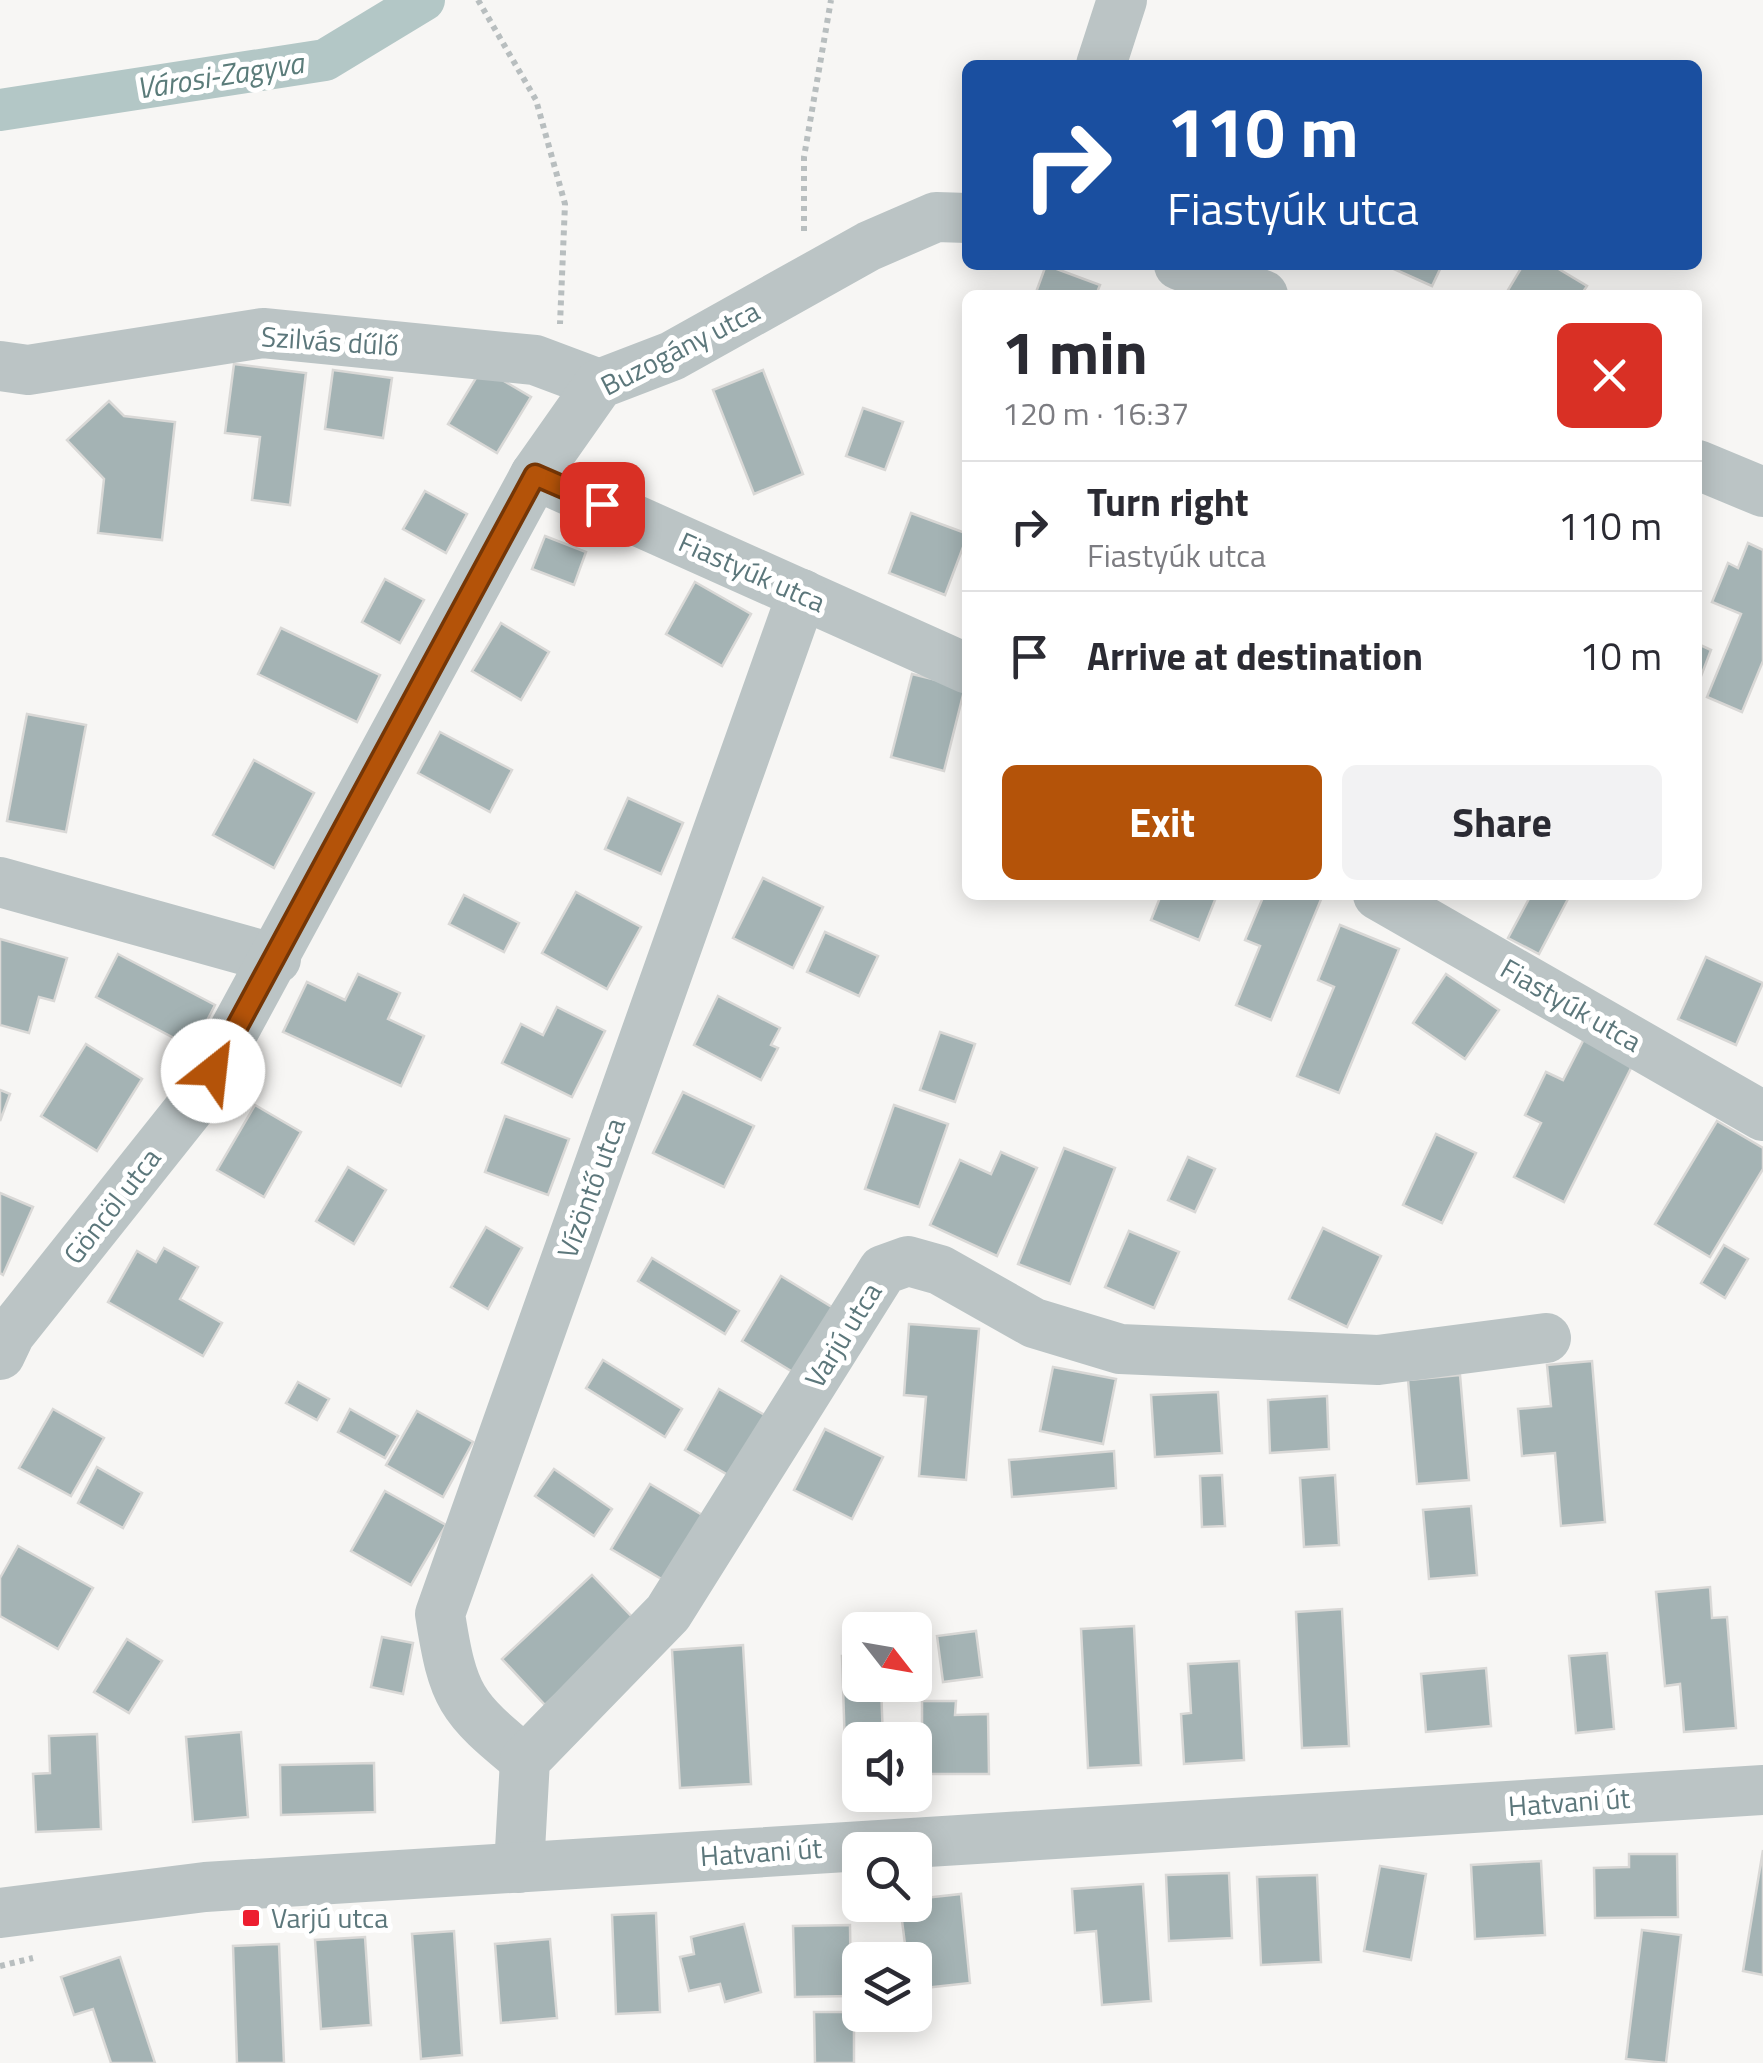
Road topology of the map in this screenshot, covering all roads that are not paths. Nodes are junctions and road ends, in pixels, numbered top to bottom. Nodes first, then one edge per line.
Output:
1 (1122, 0) edge
2 (1103, 60) edge
3 (962, 218) edge
4 (1194, 270) edge
5 (1249, 290) edge
6 (0, 366) edge
7 (579, 377) junction
8 (1702, 467) edge
9 (535, 475) junction
10 (1763, 492) edge
11 (802, 594) junction
12 (962, 667) edge
13 (0, 882) edge
14 (1387, 900) edge
15 (276, 959) junction
16 (1763, 1116) edge
17 (1546, 1338) dead end
18 (0, 1355) edge
19 (525, 1760) junction
20 (1763, 1790) edge
21 (519, 1868) junction
22 (0, 1913) edge

1 - 2 street
3 - 7 street, Buzogány utca
4 - 5 street
6 - 7 street, Szilvás dűlő
7 - 9 street, Buzogány utca
8 - 10 street
9 - 11 street, Fiastyúk utca
9 - 15 street, Göncöl utca
11 - 12 street, Fiastyúk utca
11 - 19 street, Vízöntő utca
13 - 15 street
14 - 16 street, Fiastyúk utca
15 - 18 street, Göncöl utca
17 - 19 street, Varjú utca
19 - 21 street
20 - 21 street, Hatvani út
21 - 22 street, Hatvani út

